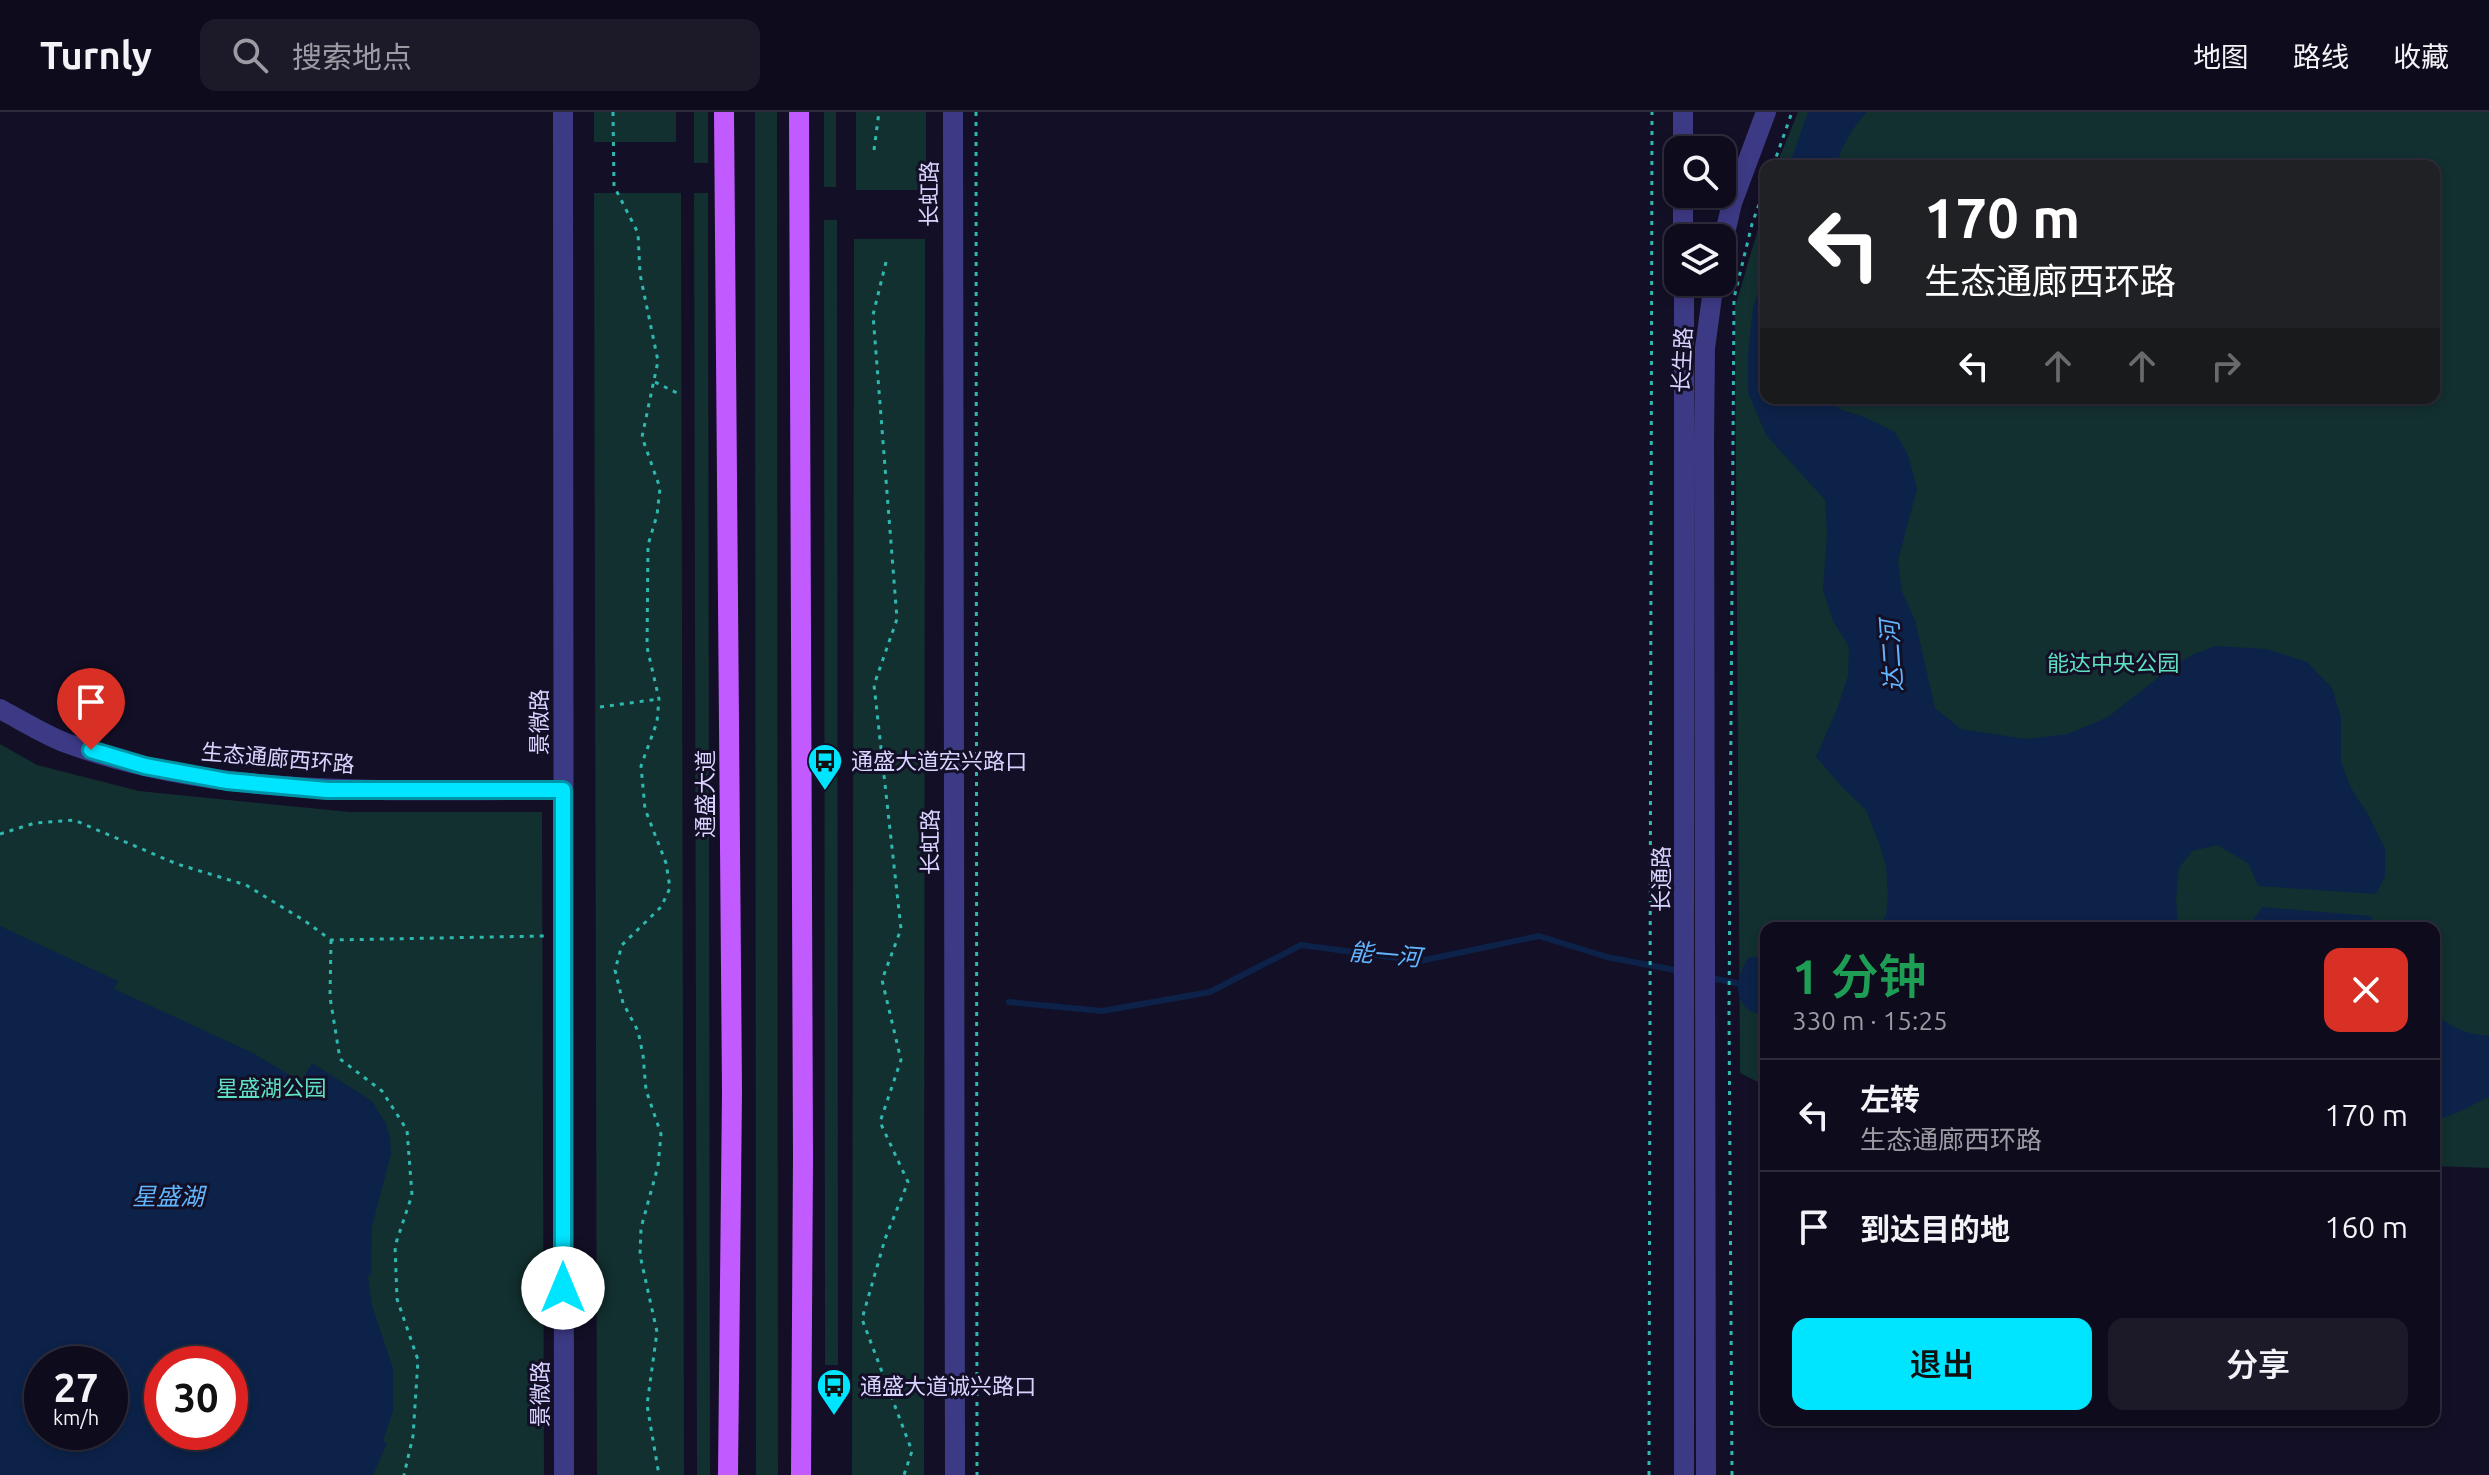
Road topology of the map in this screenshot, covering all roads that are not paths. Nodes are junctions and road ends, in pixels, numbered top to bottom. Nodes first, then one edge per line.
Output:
1 (563, 112) edge
2 (724, 112) edge
3 (799, 112) edge
4 (953, 112) edge
5 (1683, 112) edge
6 (1766, 112) edge
7 (1683, 136) edge
8 (1727, 224) edge
9 (1684, 296) edge
10 (1712, 296) edge
11 (1704, 441) joint
12 (0, 709) edge
13 (563, 790) junction
14 (564, 1475) edge
15 (728, 1475) edge
16 (801, 1475) edge
17 (955, 1475) edge
18 (1684, 1475) edge
19 (1706, 1475) edge

1 - 13 street, 景微路
2 - 15 main road, 通盛大道
3 - 16 main road
4 - 17 street, 长虹路
5 - 7 street
6 - 8 street
9 - 18 street, 长通路
10 - 11 street, 长生路
11 - 19 street, 长通路
12 - 13 street, 生态通廊西环路
13 - 14 street, 景微路

